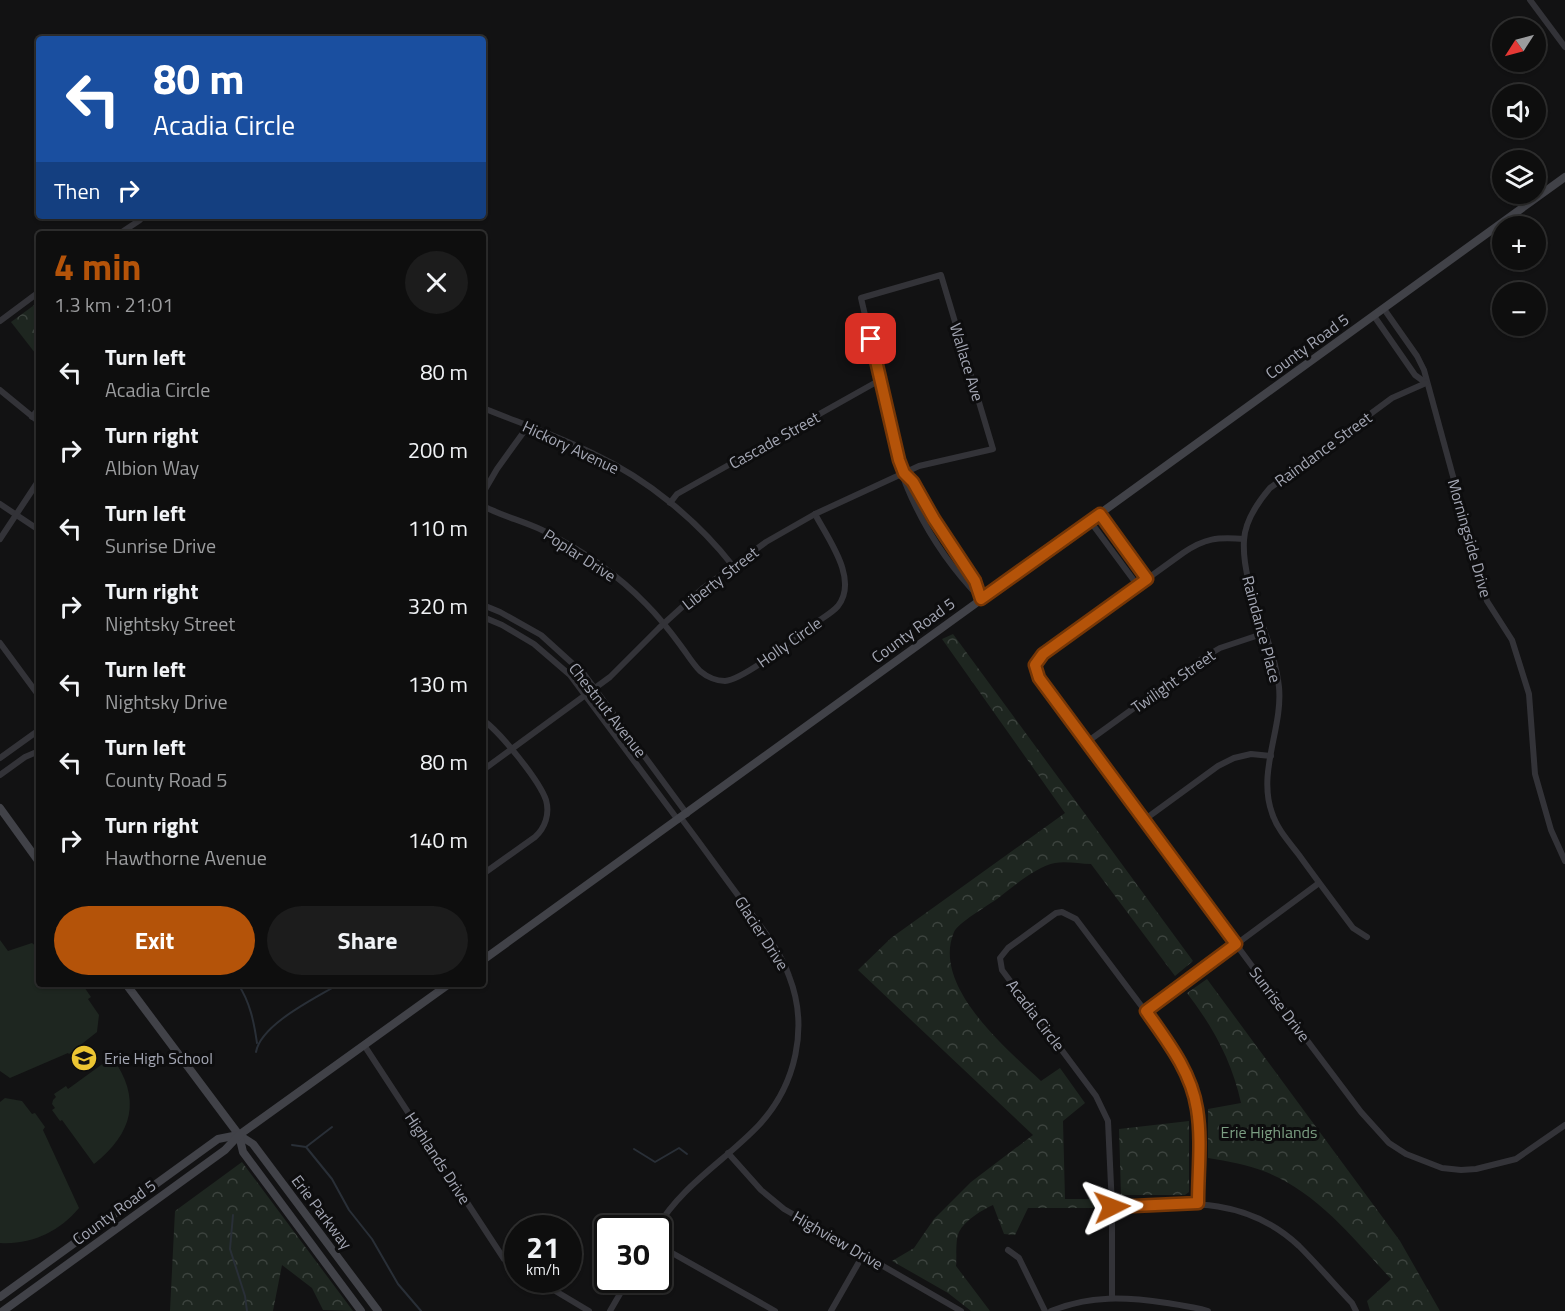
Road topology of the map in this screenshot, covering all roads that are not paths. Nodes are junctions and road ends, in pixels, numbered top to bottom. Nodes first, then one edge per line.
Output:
1 (1530, 0) edge
2 (1565, 47) edge
3 (1565, 177) edge
4 (140, 220) dead end
5 (124, 231) edge
6 (36, 294) edge
7 (1384, 309) junction
8 (1374, 316) junction
9 (0, 321) edge
10 (880, 380) junction
11 (1426, 383) junction
12 (0, 390) edge
13 (486, 409) edge
14 (36, 412) edge
15 (32, 417) junction
16 (36, 420) edge
17 (528, 426) junction
18 (993, 449) joint
19 (904, 473) junction
20 (36, 484) edge
21 (486, 488) edge
22 (670, 503) junction
23 (0, 504) edge
24 (486, 507) edge
25 (815, 514) junction
26 (1100, 514) junction
27 (15, 516) junction
28 (1090, 521) junction
29 (36, 528) edge
30 (0, 539) edge
31 (1244, 539) junction
32 (734, 566) junction
33 (1147, 579) junction
34 (1138, 586) junction
35 (981, 599) junction
36 (486, 606) edge
37 (486, 618) edge
38 (664, 624) junction
39 (1265, 633) junction
40 (0, 643) edge
41 (596, 688) junction
42 (36, 692) edge
43 (587, 695) junction
44 (486, 723) edge
45 (36, 732) edge
46 (1087, 742) junction
47 (512, 750) junction
48 (36, 752) edge
49 (1271, 756) junction
50 (0, 758) edge
51 (486, 768) edge
52 (0, 775) edge
53 (0, 808) edge
54 (682, 817) junction
55 (1144, 820) junction
56 (36, 858) edge
57 (1565, 861) edge
58 (486, 872) edge
59 (1319, 883) junction
60 (1367, 937) dead end
61 (1236, 944) junction
62 (486, 958) edge
63 (128, 987) edge
64 (444, 987) edge
65 (1146, 1011) junction
66 (364, 1045) junction
67 (1565, 1125) edge
68 (239, 1135) junction
69 (728, 1154) junction
70 (1198, 1203) junction
71 (1112, 1207) junction
72 (666, 1215) edge
73 (1008, 1250) dead end
74 (672, 1253) edge
75 (863, 1255) junction
76 (504, 1259) edge
77 (559, 1293) edge
78 (620, 1293) edge
79 (0, 1298) edge
80 (1112, 1298) junction
81 (3, 1311) edge
82 (361, 1311) edge
83 (378, 1311) edge
84 (589, 1311) edge
85 (610, 1311) edge
86 (775, 1311) edge
87 (831, 1311) edge
88 (961, 1311) edge
89 (1045, 1311) edge
90 (1051, 1311) edge
91 (1208, 1311) edge
92 (1356, 1311) edge

1 - 2 street
3 - 7 street, County Road 5
4 - 5 street
6 - 9 street
7 - 8 street, County Road 5
7 - 11 street, Morningside Drive
8 - 11 street, Morningside Drive
8 - 26 street, County Road 5
10 - 18 street, Wallace Ave
10 - 19 street
10 - 22 street, Cascade Street
11 - 31 street, Raindance Street
11 - 57 street, Morningside Drive
12 - 15 street
13 - 17 street, Hickory Avenue
14 - 15 street
15 - 16 street
17 - 21 street
17 - 22 street, Hickory Avenue
18 - 19 street, Liberty Street
19 - 25 street, Liberty Street
19 - 35 street
19 - 35 street
20 - 27 street
22 - 32 street, Hickory Avenue
23 - 27 street
24 - 38 street, Poplar Drive
25 - 32 street, Liberty Street
25 - 38 street, Holly Circle
26 - 28 street, County Road 5
26 - 33 street
27 - 29 street
27 - 30 street
28 - 34 street
28 - 35 street, County Road 5
31 - 33 street
31 - 39 street, Raindance Place
32 - 38 street, Liberty Street
33 - 34 street
34 - 46 street, Sunrise Drive
35 - 54 street, County Road 5
36 - 41 street, Chestnut Avenue
37 - 43 street, Chestnut Avenue
38 - 41 street, Liberty Street
39 - 46 street, Twilight Street
39 - 49 street, Raindance Place
40 - 42 street
41 - 43 street, Liberty Street
41 - 54 street, Chestnut Avenue
43 - 47 street, Liberty Street
43 - 54 street, Chestnut Avenue
44 - 47 street
45 - 50 street
46 - 55 street, Sunrise Drive
47 - 51 street, Liberty Street
47 - 58 street
48 - 52 street
49 - 55 street
49 - 59 street, Raindance Place
53 - 56 street
54 - 62 street, County Road 5
54 - 69 street, Glacier Drive
55 - 61 street, Sunrise Drive
59 - 60 street, Raindance Place
59 - 61 street
61 - 65 street
61 - 67 street, Sunrise Drive
63 - 68 street, Erie Parkway
64 - 66 street, County Road 5
65 - 70 street, Acadia Circle
65 - 71 street, Acadia Circle
66 - 68 street, County Road 5
66 - 76 street, Highlands Drive
68 - 79 street, County Road 5
68 - 81 street, County Road 5
68 - 82 street, Erie Parkway
68 - 83 street, Erie Parkway
69 - 72 street, Glacier Drive
69 - 75 street, Highview Drive
70 - 71 street
70 - 92 street
71 - 80 street, Acadia Circle
73 - 89 street
74 - 86 street
75 - 87 street
75 - 88 street, Highview Drive
77 - 84 street
78 - 85 street
80 - 90 street
80 - 91 street

